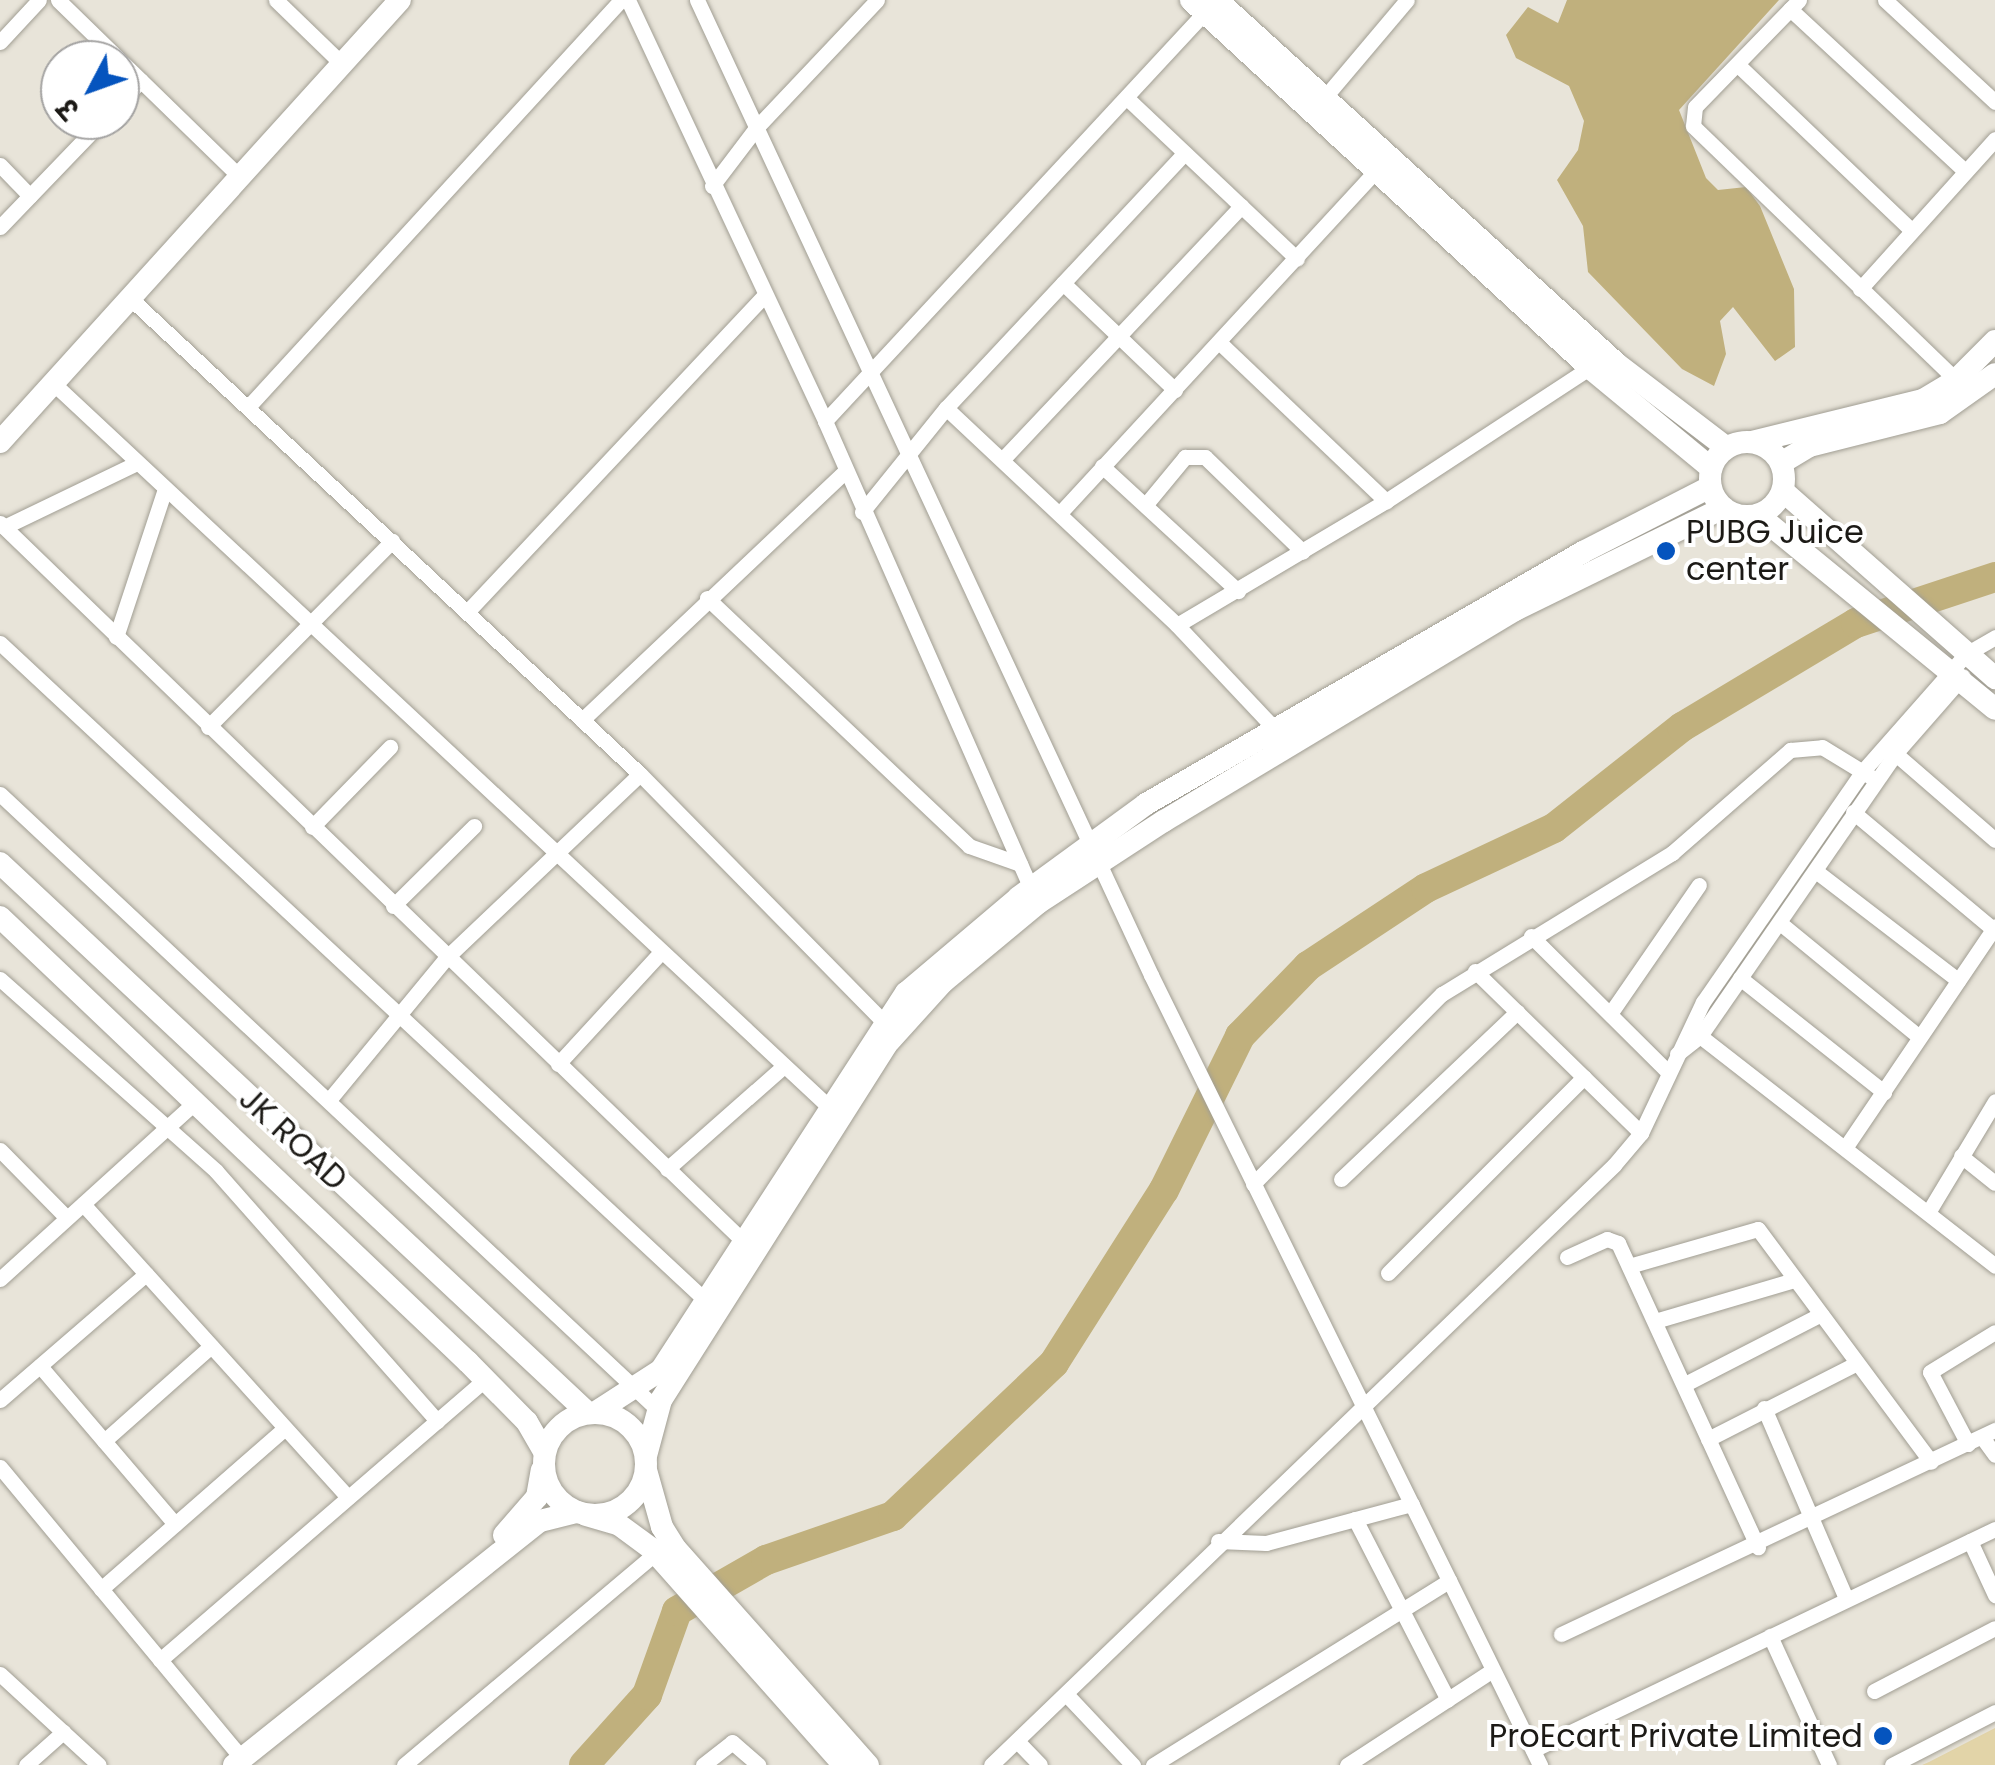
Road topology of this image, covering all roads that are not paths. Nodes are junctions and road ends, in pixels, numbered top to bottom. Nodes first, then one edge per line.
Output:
1 (39, 0) edge
2 (58, 0) edge
3 (276, 0) edge
4 (400, 0) edge
5 (620, 0) edge
6 (628, 0) edge
7 (697, 0) edge
8 (877, 0) edge
9 (1407, 0) edge
10 (1885, 0) edge
11 (1204, 4) edge
12 (1795, 5) edge
13 (0, 42) edge
14 (342, 64) junction
15 (1738, 65) junction
16 (141, 80) joint
17 (1129, 100) junction
18 (1995, 102) edge
19 (1319, 105) junction
20 (756, 128) junction
21 (1995, 139) edge
22 (84, 140) edge
23 (1185, 153) junction
24 (0, 165) edge
25 (1376, 170) junction
26 (1964, 172) junction
27 (240, 177) junction
28 (712, 186) junction
29 (30, 196) junction
30 (1241, 206) junction
31 (0, 227) edge
32 (1911, 230) junction
33 (1297, 259) junction
34 (1062, 284) junction
35 (1860, 289) junction
36 (764, 296) junction
37 (130, 298) junction
38 (1118, 336) junction
39 (1995, 341) edge
40 (1220, 342) junction
41 (1598, 362) junction
42 (872, 373) junction
43 (1995, 374) edge
44 (1956, 380) junction
45 (54, 384) junction
46 (1175, 390) junction
47 (248, 407) junction
48 (946, 408) junction
49 (825, 421) junction
50 (0, 442) edge
51 (1752, 442) junction
52 (1727, 448) junction
53 (908, 457) junction
54 (1002, 460) junction
55 (137, 463) junction
56 (1781, 464) junction
57 (1102, 466) junction
58 (844, 472) junction
59 (1711, 478) junction
60 (165, 489) junction
61 (1783, 490) junction
62 (1386, 501) junction
63 (1147, 503) junction
64 (1723, 508) junction
65 (862, 512) junction
66 (1060, 513) junction
67 (1758, 516) junction
68 (2, 525) edge
69 (392, 541) junction
70 (1303, 552) junction
71 (1238, 591) junction
72 (706, 598) junction
73 (467, 612) junction
74 (308, 625) junction
75 (1177, 625) junction
76 (116, 637) junction
77 (1926, 638) junction
78 (0, 643) edge
79 (1980, 649) edge
80 (1954, 676) junction
81 (1995, 678) edge
82 (1995, 708) edge
83 (582, 720) junction
84 (208, 727) junction
85 (1275, 730) junction
86 (390, 748) dead end
87 (1889, 748) junction
88 (640, 774) junction
89 (1869, 776) junction
90 (0, 794) edge
91 (1853, 812) junction
92 (474, 826) dead end
93 (312, 828) junction
94 (1995, 840) edge
95 (1095, 852) junction
96 (557, 856) junction
97 (0, 862) edge
98 (1020, 864) junction
99 (1817, 872) junction
100 (1699, 885) dead end
101 (1034, 896) junction
102 (393, 906) junction
103 (0, 916) edge
104 (1780, 924) junction
105 (1994, 927) edge
106 (1531, 936) junction
107 (661, 952) junction
108 (446, 958) junction
109 (1475, 971) junction
110 (1740, 978) junction
111 (0, 979) edge
112 (1958, 980) junction
113 (1612, 1011) junction
114 (396, 1012) junction
115 (1517, 1012) junction
116 (889, 1028) junction
117 (1700, 1036) junction
118 (1918, 1036) junction
119 (1677, 1054) junction
120 (558, 1064) junction
121 (784, 1066) junction
122 (1669, 1073) junction
123 (1584, 1077) junction
124 (1884, 1092) junction
125 (329, 1100) junction
126 (1995, 1101) edge
127 (195, 1102) junction
128 (830, 1108) junction
129 (167, 1128) junction
130 (1642, 1133) junction
131 (1847, 1145) junction
132 (0, 1150) edge
133 (1961, 1156) junction
134 (667, 1169) junction
135 (1340, 1178) dead end
136 (1253, 1184) junction
137 (1995, 1184) edge
138 (82, 1204) junction
139 (1928, 1211) junction
140 (67, 1218) junction
141 (745, 1243) junction
142 (1566, 1257) dead end
143 (1629, 1266) junction
144 (1995, 1266) edge
145 (1388, 1273) dead end
146 (146, 1274) junction
147 (0, 1279) edge
148 (1794, 1280) junction
149 (706, 1301) junction
150 (1821, 1314) junction
151 (1655, 1322) junction
152 (1995, 1332) edge
153 (211, 1346) junction
154 (1855, 1364) junction
155 (40, 1366) junction
156 (485, 1380) junction
157 (1685, 1384) junction
158 (638, 1391) junction
159 (0, 1400) edge
160 (1364, 1405) junction
161 (1764, 1408) junction
162 (657, 1409) junction
163 (592, 1412) junction
164 (438, 1421) junction
165 (285, 1428) junction
166 (1982, 1437) edge
167 (1708, 1439) junction
168 (104, 1441) junction
169 (1995, 1455) edge
170 (544, 1458) junction
171 (1930, 1462) junction
172 (646, 1463) junction
173 (4, 1480) edge
174 (348, 1497) junction
175 (1412, 1504) junction
176 (582, 1514) junction
177 (1355, 1519) junction
178 (1808, 1520) junction
179 (175, 1524) junction
180 (1995, 1530) edge
181 (1218, 1541) junction
182 (1970, 1541) junction
183 (1758, 1547) junction
184 (656, 1553) junction
185 (1449, 1580) junction
186 (698, 1584) junction
187 (102, 1589) junction
188 (449, 1591) junction
189 (1995, 1595) edge
190 (1846, 1598) junction
191 (1400, 1610) junction
192 (1995, 1628) edge
193 (1560, 1634) dead end
194 (1770, 1636) junction
195 (160, 1660) junction
196 (1494, 1670) junction
197 (0, 1674) edge
198 (1874, 1690) dead end
199 (1066, 1694) junction
200 (1448, 1700) junction
201 (1995, 1712) edge
202 (819, 1722) junction
203 (63, 1732) junction
204 (1017, 1741) junction
205 (1536, 1758) edge
206 (1366, 1760) edge
207 (238, 1762) edge
208 (26, 1765) edge
209 (99, 1765) edge
210 (404, 1765) edge
211 (703, 1765) edge
212 (758, 1765) edge
213 (844, 1765) edge
214 (868, 1765) edge
215 (990, 1765) edge
216 (1040, 1765) edge
217 (1134, 1765) edge
218 (1153, 1765) edge
219 (1347, 1765) edge
220 (1828, 1765) edge
221 (1892, 1765) edge

1 - 13 street
2 - 16 street
3 - 14 street
4 - 14 street
5 - 47 street
6 - 28 street
7 - 20 street
8 - 20 street
9 - 19 street
10 - 18 street
11 - 17 street
11 - 19 street
12 - 15 street
12 - 26 street
14 - 27 street
15 - 32 street
15 - 35 street
16 - 27 street
17 - 23 street
17 - 42 street
19 - 25 street
19 - 41 street
20 - 28 street
20 - 42 street
21 - 26 street
22 - 29 street
23 - 30 street
23 - 34 street
24 - 29 street
25 - 33 street
25 - 41 street
26 - 32 street
27 - 37 street
28 - 36 street
29 - 31 street
30 - 33 street
30 - 38 street
32 - 35 street
33 - 40 street
34 - 38 street
34 - 48 street
35 - 44 street
36 - 49 street
36 - 73 street
37 - 45 street
37 - 47 street
38 - 46 street
38 - 54 street
39 - 44 street
40 - 46 street
40 - 62 street
41 - 52 street
41 - 59 street
41 - 62 street
42 - 49 street
42 - 53 street
43 - 56 street
44 - 51 street
45 - 50 street
45 - 55 street
46 - 57 street
47 - 69 street
48 - 53 street
48 - 54 street
49 - 58 street
51 - 52 street
51 - 56 street
52 - 59 street
53 - 65 street
53 - 95 street
54 - 66 street
55 - 60 street
55 - 68 street
56 - 61 street
57 - 63 street
57 - 66 street
58 - 65 street
58 - 72 street
59 - 64 street
59 - 85 street
60 - 74 street
60 - 76 street
61 - 67 street
61 - 77 street
62 - 70 street
63 - 70 street
63 - 71 street
64 - 67 street
64 - 95 street
65 - 98 street
66 - 75 street
67 - 77 street
68 - 76 street
69 - 73 street
69 - 74 street
70 - 71 street
71 - 75 street
72 - 83 street
72 - 98 street
73 - 83 street
74 - 84 street
74 - 96 street
75 - 85 street
76 - 84 street
77 - 79 street
77 - 80 street
78 - 114 street
79 - 80 street
79 - 81 street
80 - 82 street
80 - 87 street
83 - 88 street
84 - 93 street
85 - 95 street
86 - 93 street
87 - 89 street
87 - 94 street
88 - 96 street
88 - 116 street
89 - 91 street
89 - 106 street
89 - 119 street
90 - 125 street
91 - 99 street
91 - 105 street
92 - 102 street
93 - 102 street
95 - 101 street
95 - 136 street
96 - 107 street
96 - 108 street
97 - 163 street, JK ROAD
98 - 101 street
99 - 104 street
99 - 112 street
100 - 113 street
101 - 116 street
102 - 108 street
103 - 127 street, JK ROAD
104 - 110 street
104 - 118 street
105 - 112 street
106 - 109 street
106 - 113 street
107 - 120 street
107 - 121 street
108 - 114 street
108 - 120 street
109 - 115 street
109 - 136 street
110 - 117 street
110 - 124 street
111 - 129 street
112 - 118 street
113 - 122 street
114 - 125 street
114 - 149 street
115 - 123 street
115 - 135 street
116 - 128 street
116 - 162 street
117 - 119 street
117 - 131 street
118 - 124 street
119 - 122 street
120 - 134 street
121 - 128 street
121 - 134 street
122 - 130 street
123 - 130 street
123 - 145 street
124 - 131 street
125 - 158 street
126 - 133 street
127 - 129 street
127 - 156 street, JK ROAD
128 - 141 street
129 - 138 street
129 - 164 street
130 - 160 street
131 - 139 street
132 - 140 street
133 - 137 street
133 - 139 street
134 - 141 street
136 - 160 street
138 - 140 street
138 - 146 street
139 - 144 street
140 - 147 street
141 - 149 street
142 - 143 street
143 - 148 street
143 - 151 street
146 - 153 street
146 - 155 street
148 - 150 street
148 - 151 street
149 - 158 street
150 - 154 street
150 - 157 street
151 - 157 street
152 - 166 street
153 - 165 street
153 - 168 street
154 - 161 street
154 - 171 street
155 - 159 street
155 - 168 street
156 - 164 street
156 - 170 street, JK ROAD
157 - 167 street
158 - 162 street
158 - 163 street
160 - 175 street
160 - 181 street
161 - 167 street
161 - 178 street
162 - 172 street
163 - 170 street
163 - 172 street
164 - 174 street
165 - 174 street
165 - 179 street
166 - 169 street
166 - 171 street
167 - 183 street
168 - 179 street
170 - 176 street
170 - 188 street
171 - 178 street
172 - 176 street
172 - 186 street
173 - 187 street
174 - 195 street
175 - 177 street
175 - 185 street
176 - 184 street
176 - 188 street
177 - 181 street
177 - 191 street
178 - 183 street
178 - 190 street
179 - 187 street
180 - 182 street
181 - 199 street
182 - 189 street
182 - 190 street
183 - 193 street
184 - 186 street
184 - 210 street
185 - 191 street
185 - 196 street
186 - 202 street
187 - 195 street
188 - 207 street
190 - 194 street
191 - 200 street
191 - 218 street
192 - 198 street
194 - 205 street
194 - 220 street
195 - 207 street
196 - 200 street
196 - 205 street
197 - 203 street
199 - 204 street
199 - 217 street
200 - 206 street
201 - 221 street
202 - 213 street
202 - 214 street
203 - 208 street
203 - 209 street
204 - 215 street
204 - 216 street
206 - 219 street
211 - 212 street

